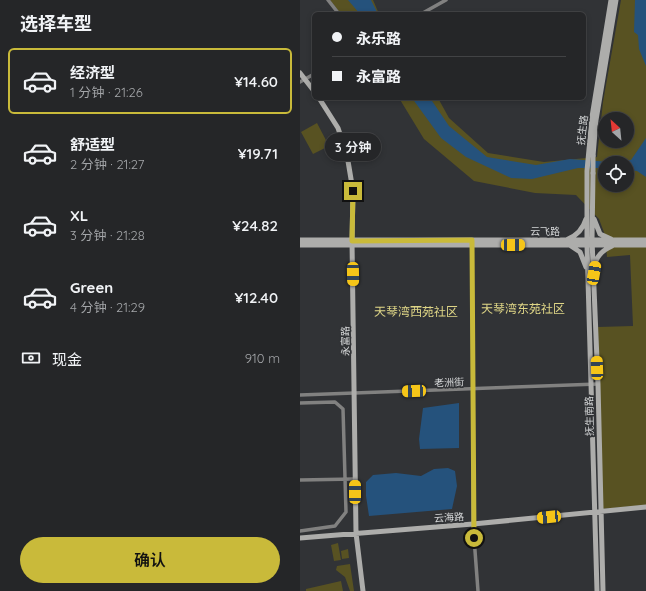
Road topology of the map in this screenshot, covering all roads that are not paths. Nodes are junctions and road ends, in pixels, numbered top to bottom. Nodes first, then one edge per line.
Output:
1 (328, 0) edge
2 (446, 0) edge
3 (611, 0) edge
4 (616, 0) edge
5 (337, 12) edge
6 (425, 12) edge
7 (300, 73) edge
8 (312, 75) edge
9 (302, 80) edge
10 (312, 89) edge
11 (320, 100) edge
12 (590, 156) junction
13 (590, 214) junction
14 (300, 240) edge
15 (565, 240) junction
16 (646, 240) edge
17 (472, 242) junction
18 (614, 242) junction
19 (352, 243) junction
20 (590, 243) junction
21 (300, 245) edge
22 (568, 245) junction
23 (646, 245) edge
24 (591, 273) junction
25 (598, 384) junction
26 (591, 385) junction
27 (474, 389) junction
28 (354, 393) junction
29 (300, 395) edge
30 (300, 403) edge
31 (345, 479) junction
32 (355, 479) junction
33 (300, 480) edge
34 (646, 507) edge
35 (598, 512) junction
36 (473, 524) junction
37 (300, 530) edge
38 (356, 533) junction
39 (300, 538) edge
40 (363, 591) edge
41 (478, 591) edge
42 (597, 591) edge
43 (603, 591) edge

1 - 5 street
2 - 6 street
3 - 12 main road, 抚生路
4 - 12 main road, 抚生路
7 - 9 main road
8 - 9 street
9 - 10 main road
11 - 19 main road, 永富路
12 - 13 main road, 抚生路, bridge
12 - 13 main road, 抚生路
13 - 15 main road
13 - 18 main road
13 - 20 main road, 抚生路
14 - 19 main road, 云飞路
15 - 17 main road, 云飞路
15 - 20 main road, 云飞路
16 - 18 main road, 云飞路
17 - 19 main road, 云飞路
17 - 22 main road, 云飞路
17 - 27 street
18 - 20 main road, 云飞路
18 - 23 main road, 云飞路
18 - 24 main road
19 - 21 main road, 云飞路
19 - 28 main road, 永富路
20 - 22 main road, 云飞路
20 - 24 main road, 抚生南路
22 - 24 main road
24 - 25 main road, 抚生南路
24 - 26 main road, 抚生南路
25 - 26 street, 老洲街
25 - 35 main road, 抚生南路
26 - 27 street, 老洲街
26 - 35 main road, 抚生南路
27 - 28 street, 老洲街
27 - 36 street
28 - 29 street, 老洲街
28 - 32 main road, 永富路
30 - 31 street
31 - 32 street
31 - 33 street
31 - 37 street
32 - 38 main road, 永富路
34 - 35 main road, 云海路
35 - 36 main road, 云海路
35 - 42 main road, 抚生南路
35 - 43 main road, 抚生南路
36 - 38 main road, 云海路
36 - 41 street
38 - 39 main road, 云海路
38 - 40 main road, 永富路

